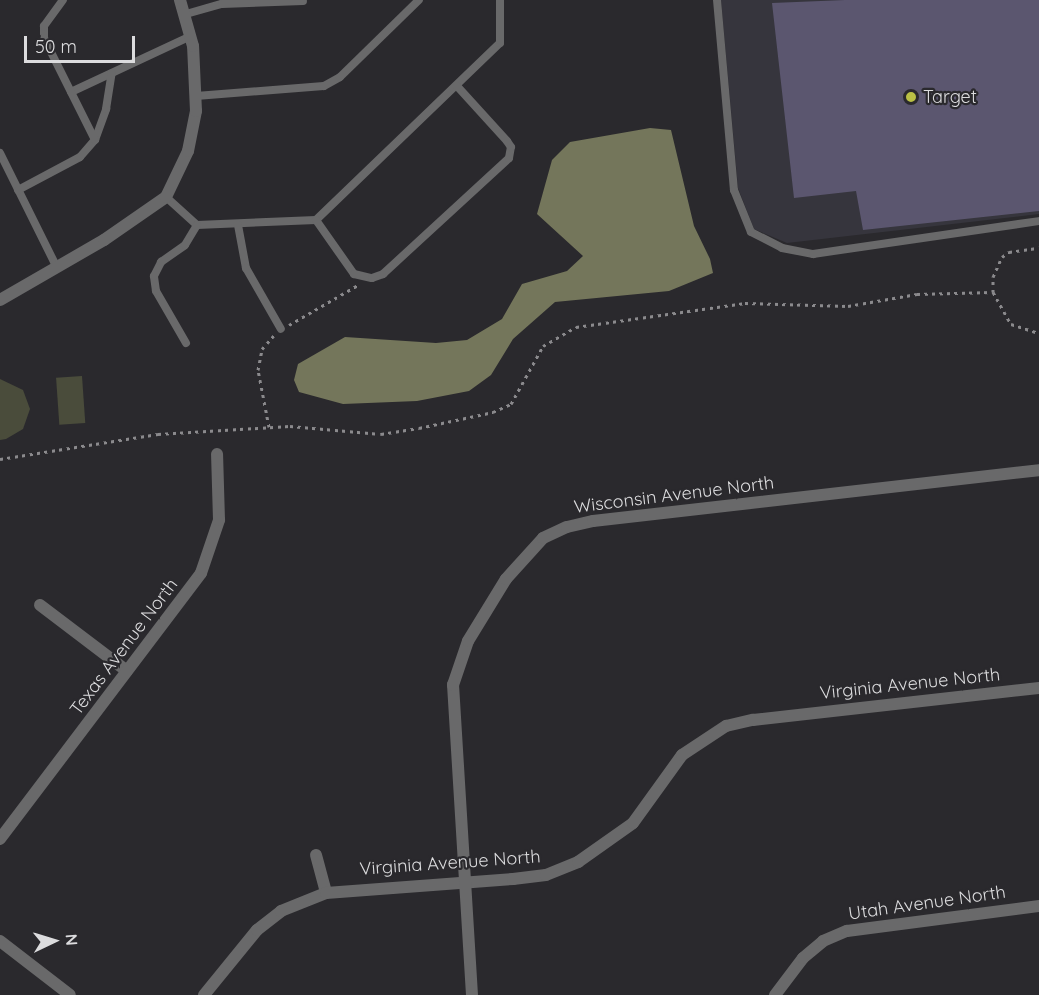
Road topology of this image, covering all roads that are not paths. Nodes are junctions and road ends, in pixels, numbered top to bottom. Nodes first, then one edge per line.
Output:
1 (63, 0) edge
2 (180, 0) edge
3 (419, 0) edge
4 (500, 0) edge
5 (717, 0) edge
6 (303, 1) edge
7 (186, 14) junction
8 (191, 36) junction
9 (112, 73) junction
10 (457, 86) junction
11 (71, 92) junction
12 (196, 96) junction
13 (95, 140) junction
14 (0, 153) edge
15 (18, 190) junction
16 (166, 196) junction
17 (316, 220) junction
18 (1039, 221) edge
19 (196, 225) junction
20 (238, 225) junction
21 (57, 268) junction
22 (0, 300) edge
23 (281, 329) road end
24 (186, 343) dead end
25 (217, 454) dead end
26 (1039, 470) edge
27 (40, 605) dead end
28 (127, 671) junction
29 (1039, 688) edge
30 (0, 839) edge
31 (316, 855) dead end
32 (465, 883) junction
33 (326, 893) junction
34 (1039, 906) edge
35 (0, 941) edge
36 (777, 994) edge
37 (70, 995) edge
38 (204, 995) edge
39 (472, 995) edge

1 - 11 lane
2 - 7 street
3 - 12 lane
4 - 10 lane
5 - 18 lane
6 - 7 lane
7 - 8 street
8 - 9 lane
8 - 12 street
9 - 11 lane
9 - 13 lane
10 - 17 lane
10 - 17 lane
11 - 13 lane
12 - 16 street
13 - 15 lane
14 - 15 lane
15 - 21 lane
16 - 19 lane
16 - 21 street
17 - 20 lane
19 - 20 lane
19 - 24 lane
20 - 23 lane
21 - 22 street
25 - 28 street, Texas Avenue North
26 - 32 street, Wisconsin Avenue North
27 - 28 street
28 - 30 street, Texas Avenue North
29 - 32 street, Virginia Avenue North
31 - 33 street
32 - 33 street, Virginia Avenue North
32 - 39 street
33 - 38 street, Virginia Avenue North
34 - 36 street, Utah Avenue North
35 - 37 street

